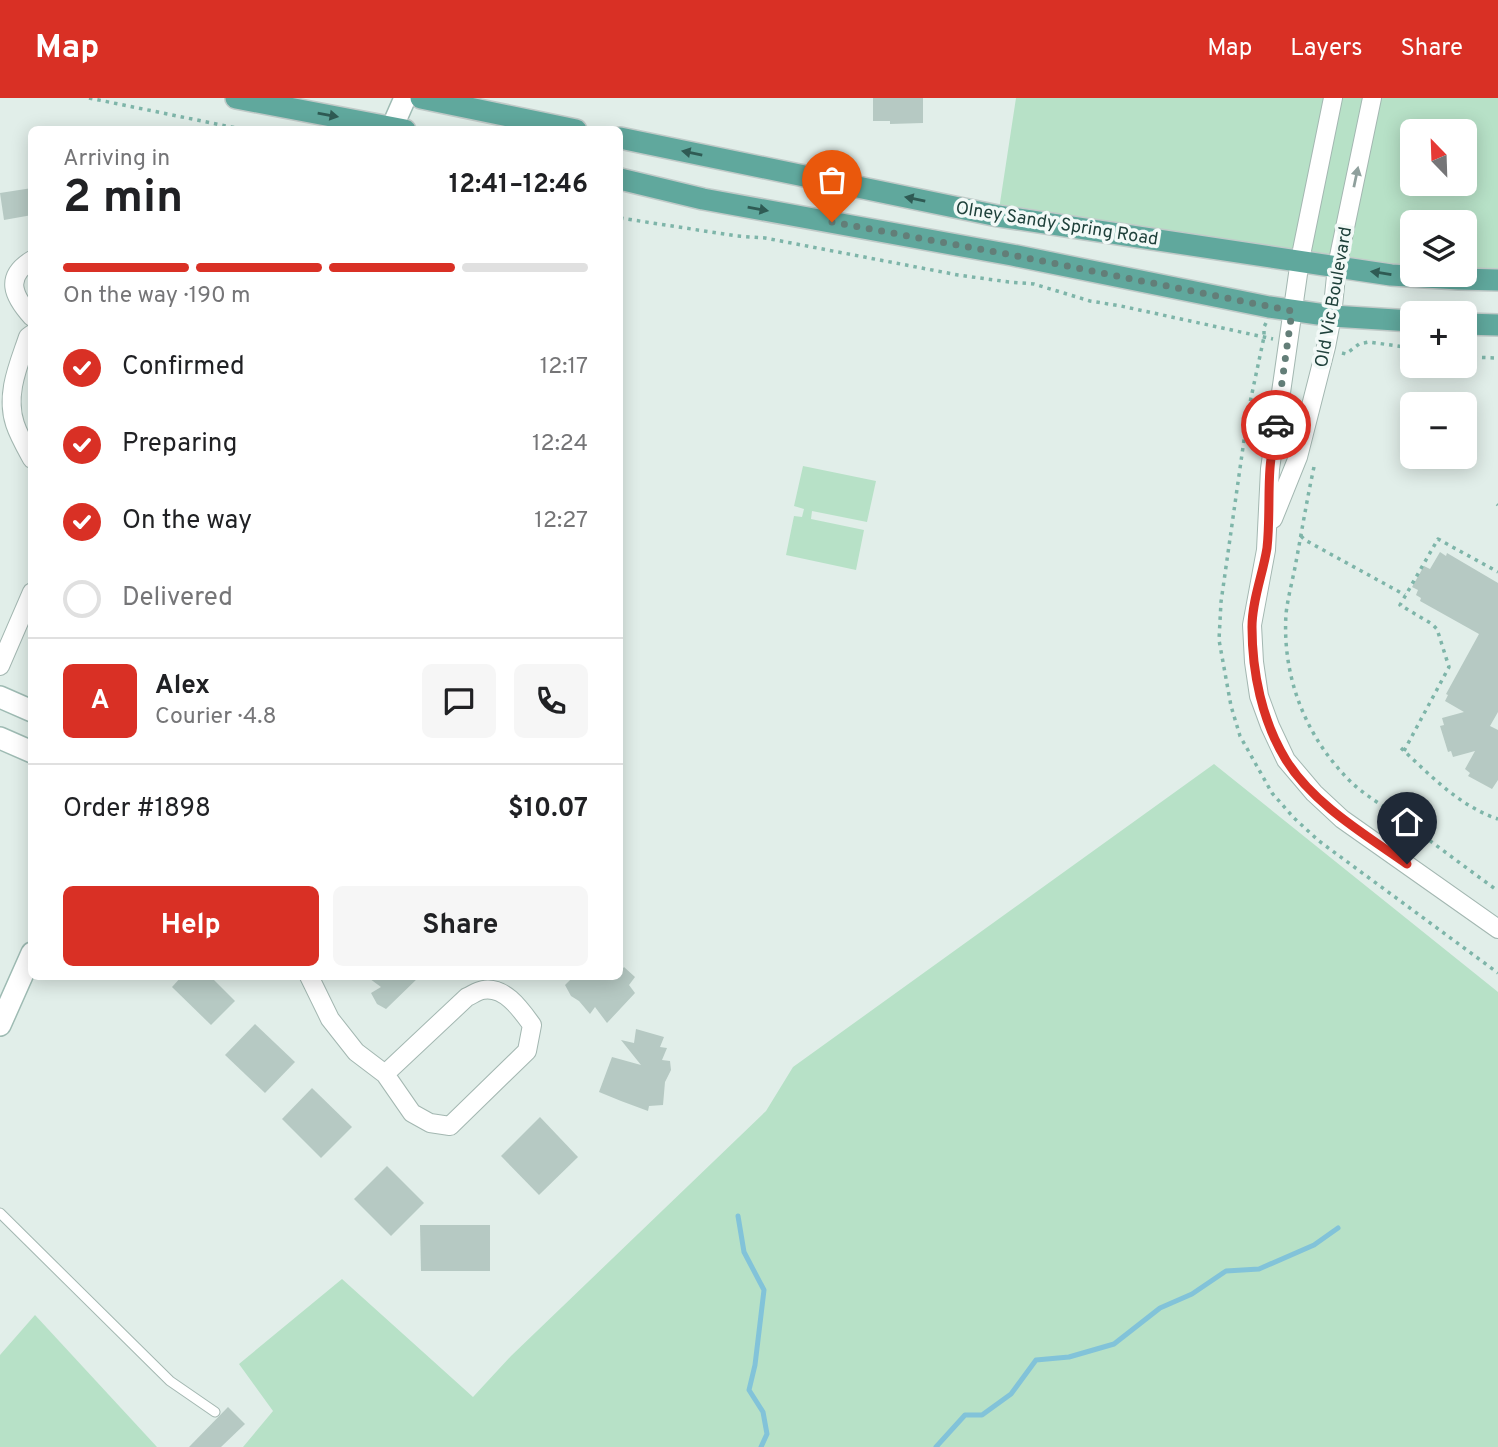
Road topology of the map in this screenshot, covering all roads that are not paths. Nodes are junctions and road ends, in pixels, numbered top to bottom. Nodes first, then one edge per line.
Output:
1 (236, 98) edge
2 (405, 98) edge
3 (421, 98) edge
4 (1333, 98) edge
5 (1373, 98) edge
6 (381, 126) edge
7 (398, 126) edge
8 (557, 126) edge
9 (623, 139) edge
10 (623, 180) edge
11 (1300, 260) junction
12 (28, 262) edge
13 (1337, 266) junction
14 (1498, 280) edge
15 (1292, 311) junction
16 (28, 313) edge
17 (1332, 316) junction
18 (1400, 320) edge
19 (1477, 324) edge
20 (1498, 325) edge
21 (28, 337) edge
22 (28, 451) edge
23 (1268, 531) junction
24 (28, 601) edge
25 (0, 666) edge
26 (0, 696) edge
27 (28, 708) edge
28 (0, 738) edge
29 (28, 750) edge
30 (1498, 929) edge
31 (28, 963) edge
32 (311, 980) edge
33 (0, 1025) edge
34 (385, 1074) junction
35 (0, 1213) edge
36 (215, 1412) dead end

1 -> 6 main road
2 - 7 street
3 - 8 main road
4 - 11 street, Old Vic Boulevard
13 -> 5 street, Old Vic Boulevard
11 -> 9 main road, Olney Sandy Spring Road
10 -> 15 main road
11 - 13 main road, Olney Sandy Spring Road
11 - 15 street, Old Vic Boulevard
12 - 16 street
14 -> 13 main road, Olney Sandy Spring Road
13 - 17 street, Old Vic Boulevard
15 - 17 main road
15 - 23 street, Old Vic Boulevard
17 - 18 main road
17 - 23 street, Old Vic Boulevard
19 - 20 main road
21 - 22 street
23 - 30 street, Old Vic Boulevard
24 - 25 street
26 - 27 street
28 - 29 street
31 - 33 street
32 - 34 street
34 - 34 street
35 - 36 lane

